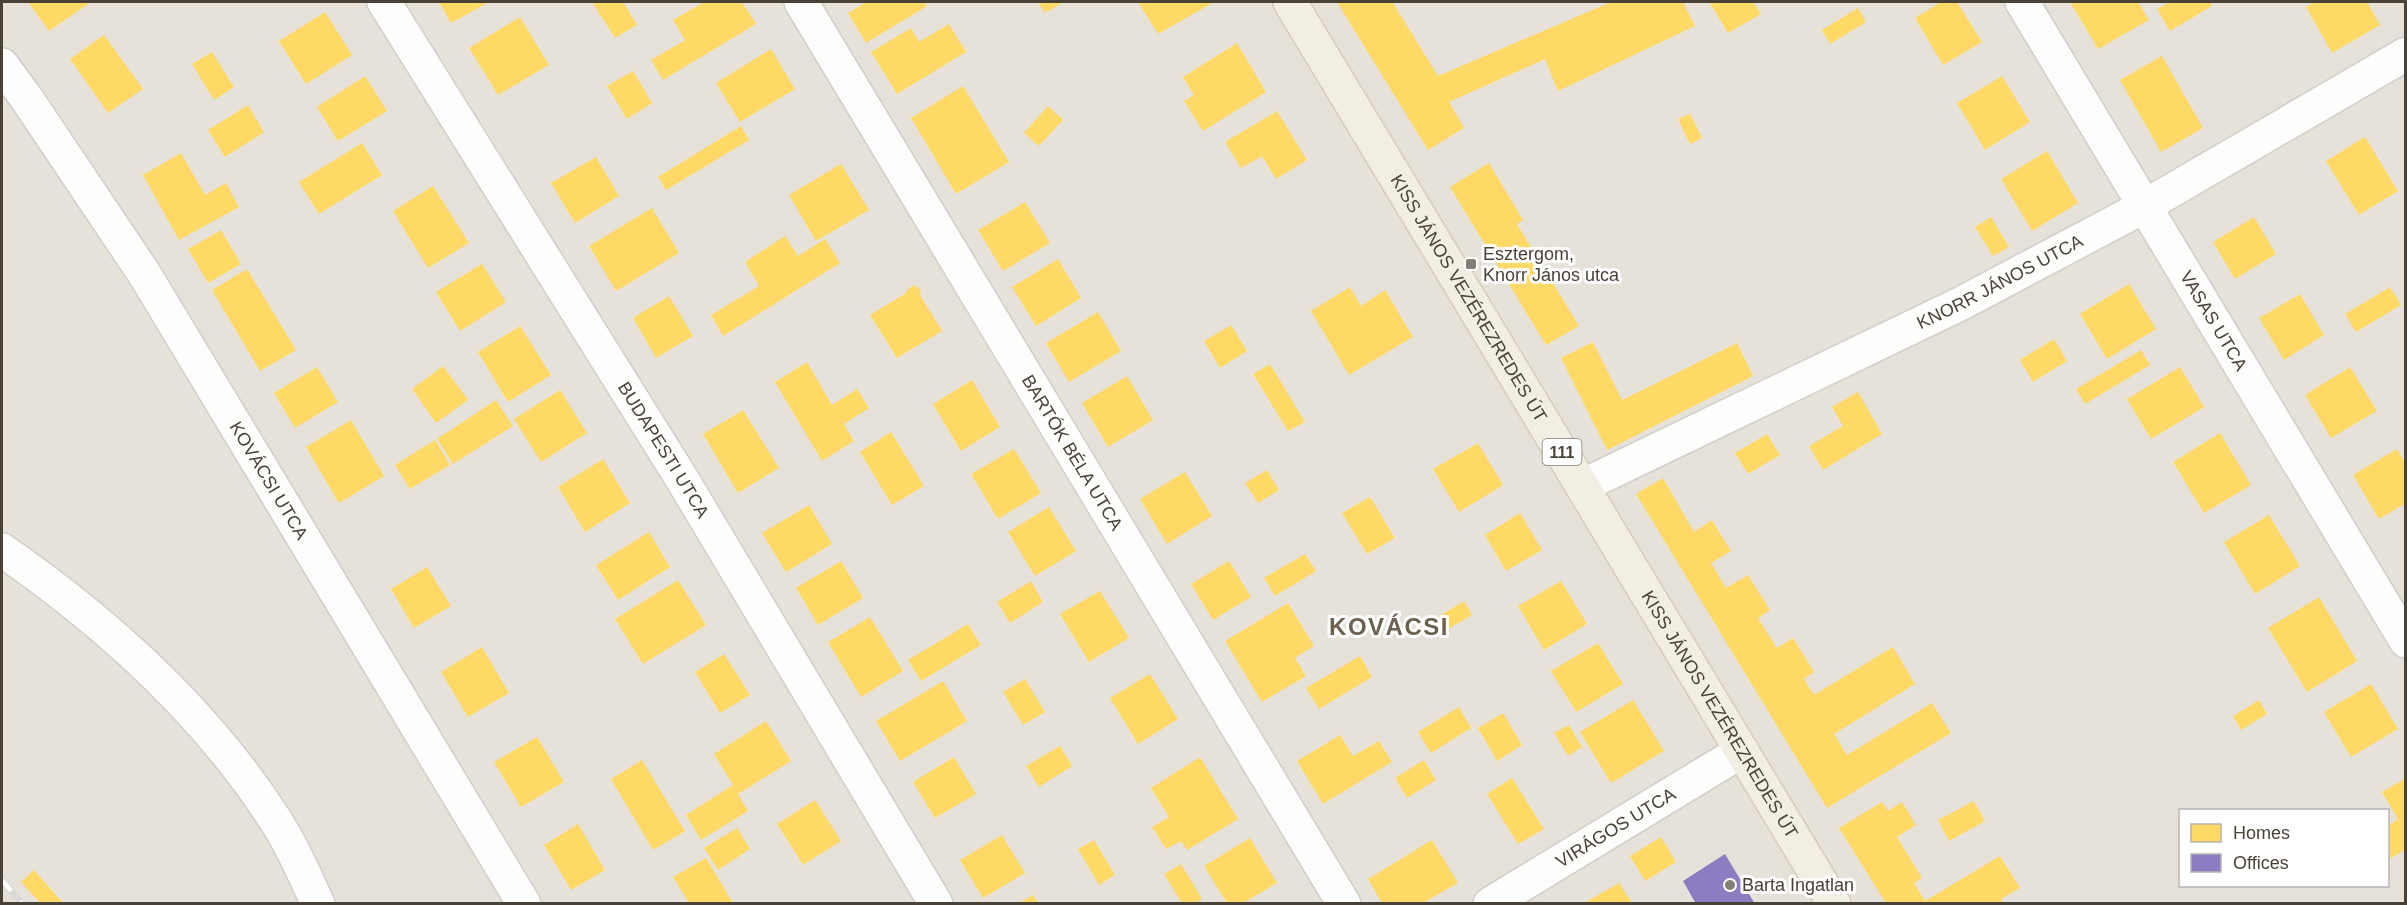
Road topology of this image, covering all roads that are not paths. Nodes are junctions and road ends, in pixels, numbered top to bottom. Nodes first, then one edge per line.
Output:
1 (384, 2) edge
2 (801, 2) edge
3 (1290, 2) edge
4 (2022, 2) edge
5 (2406, 54) edge
6 (2, 65) edge
7 (2145, 206) junction
8 (1582, 486) junction
9 (2, 550) edge
10 (2406, 641) edge
11 (1742, 751) junction
12 (318, 903) edge
13 (524, 903) edge
14 (936, 903) edge
15 (1344, 903) edge
16 (1490, 903) edge
17 (1834, 903) edge

1 - 14 street, BUDAPESTI UTCA
2 - 15 street, BARTÓK BÉLA UTCA
3 - 8 main road, KISS JÁNOS VEZÉREZREDES ÚT / 111
4 - 7 street, VASAS UTCA
5 - 7 street, KNORR JÁNOS UTCA
6 - 13 street, KOVÁCSI UTCA
7 - 8 street, KNORR JÁNOS UTCA
7 - 10 street, VASAS UTCA
8 - 11 main road, KISS JÁNOS VEZÉREZREDES ÚT / 111
9 - 12 street
11 - 16 street, VIRÁGOS UTCA
11 - 17 main road, KISS JÁNOS VEZÉREZREDES ÚT / 111

